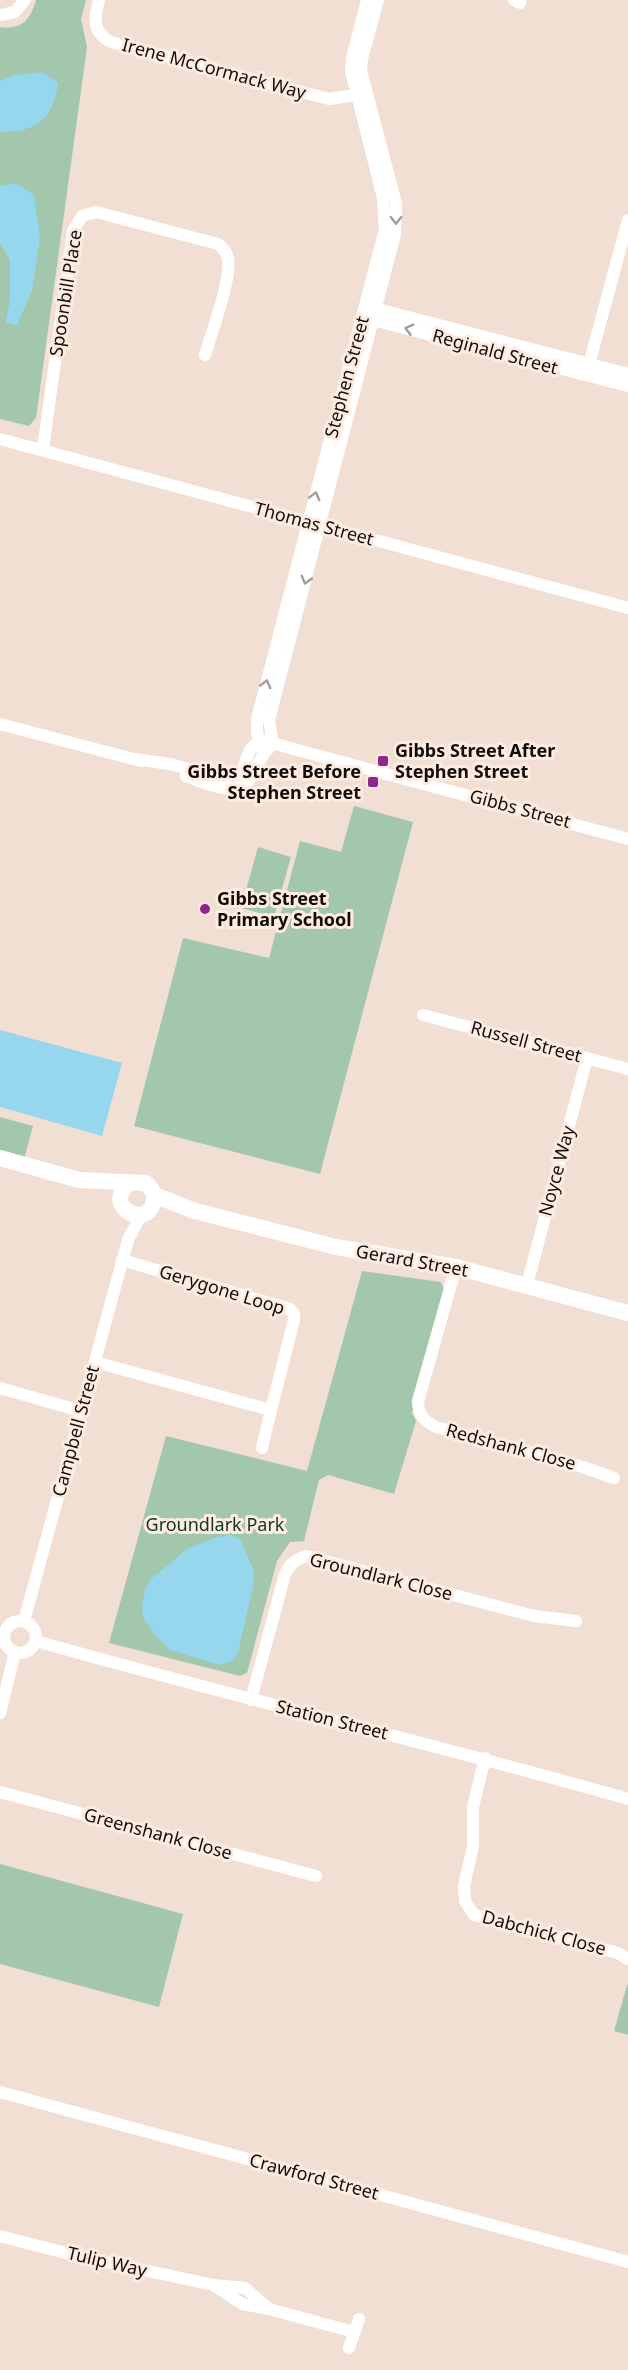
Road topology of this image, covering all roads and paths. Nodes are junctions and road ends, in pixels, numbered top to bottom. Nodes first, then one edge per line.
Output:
1 (25, 0) edge
2 (99, 0) edge
3 (367, 0) edge
4 (378, 0) edge
5 (0, 15) edge
6 (361, 95) junction
7 (628, 220) edge
8 (369, 313) junction
9 (205, 355) dead end
10 (588, 370) junction
11 (628, 374) edge
12 (628, 386) edge
13 (0, 439) edge
14 (43, 449) junction
15 (314, 524) junction
16 (628, 608) edge
17 (0, 724) edge
18 (265, 746) junction
19 (628, 839) edge
20 (423, 1015) dead end
21 (587, 1058) junction
22 (628, 1069) edge
23 (0, 1158) edge
24 (79, 1180) junction
25 (129, 1183) junction
26 (138, 1207) junction
27 (122, 1260) junction
28 (456, 1267) junction
29 (527, 1285) junction
30 (628, 1313) edge
31 (95, 1362) junction
32 (0, 1388) edge
33 (271, 1410) junction
34 (81, 1412) junction
35 (262, 1449) dead end
36 (614, 1478) dead end
37 (24, 1621) junction
38 (576, 1621) dead end
39 (2, 1632) edge
40 (36, 1641) junction
41 (15, 1652) junction
42 (251, 1700) junction
43 (0, 1713) edge
44 (485, 1758) junction
45 (0, 1792) edge
46 (628, 1799) edge
47 (316, 1876) dead end
48 (628, 1959) edge
49 (0, 2092) edge
50 (0, 2236) edge
51 (628, 2262) edge
52 (359, 2319) dead end
53 (354, 2332) junction
54 (348, 2348) dead end

1 - 5 street
2 - 6 street, Irene McCormack Way
3 - 6 street, Stephen Street
4 - 6 street, Stephen Street
6 - 8 street, Stephen Street
7 - 10 street
8 - 10 street, Reginald Street
8 - 15 street, Stephen Street
9 - 14 street, Spoonbill Place
10 - 11 street, Reginald Street
10 - 12 street, Reginald Street
13 - 14 street, Thomas Street
14 - 15 street, Thomas Street
15 - 16 street, Thomas Street
15 - 18 street, Stephen Street
17 - 18 street
18 - 19 street, Gibbs Street
20 - 21 street, Russell Street
21 - 22 street, Russell Street
21 - 29 street, Noyce Way
23 - 24 street, Gerard Street
24 - 25 street, Gerard Street
24 - 26 street, Gerard Street
25 - 26 street
25 - 26 street, Gerard Street
26 - 27 street, Campbell Street
26 - 28 street, Gerard Street
27 - 31 street, Campbell Street
27 - 33 street, Gerygone Loop
28 - 29 street, Gerard Street
28 - 36 street, Redshank Close
29 - 30 street, Gerard Street
31 - 33 street
31 - 34 street, Campbell Street
32 - 34 street
33 - 35 street, Gerygone Loop
34 - 37 street, Campbell Street
37 - 39 street
37 - 40 street
38 - 42 street, Groundlark Close
39 - 41 street
40 - 41 street
40 - 42 street, Station Street
41 - 43 street
42 - 44 street, Station Street
44 - 46 street, Station Street
44 - 48 street, Dabchick Close
45 - 47 street, Greenshank Close
49 - 51 street, Crawford Street
50 - 53 street, Tulip Way
52 - 53 street
53 - 54 street

